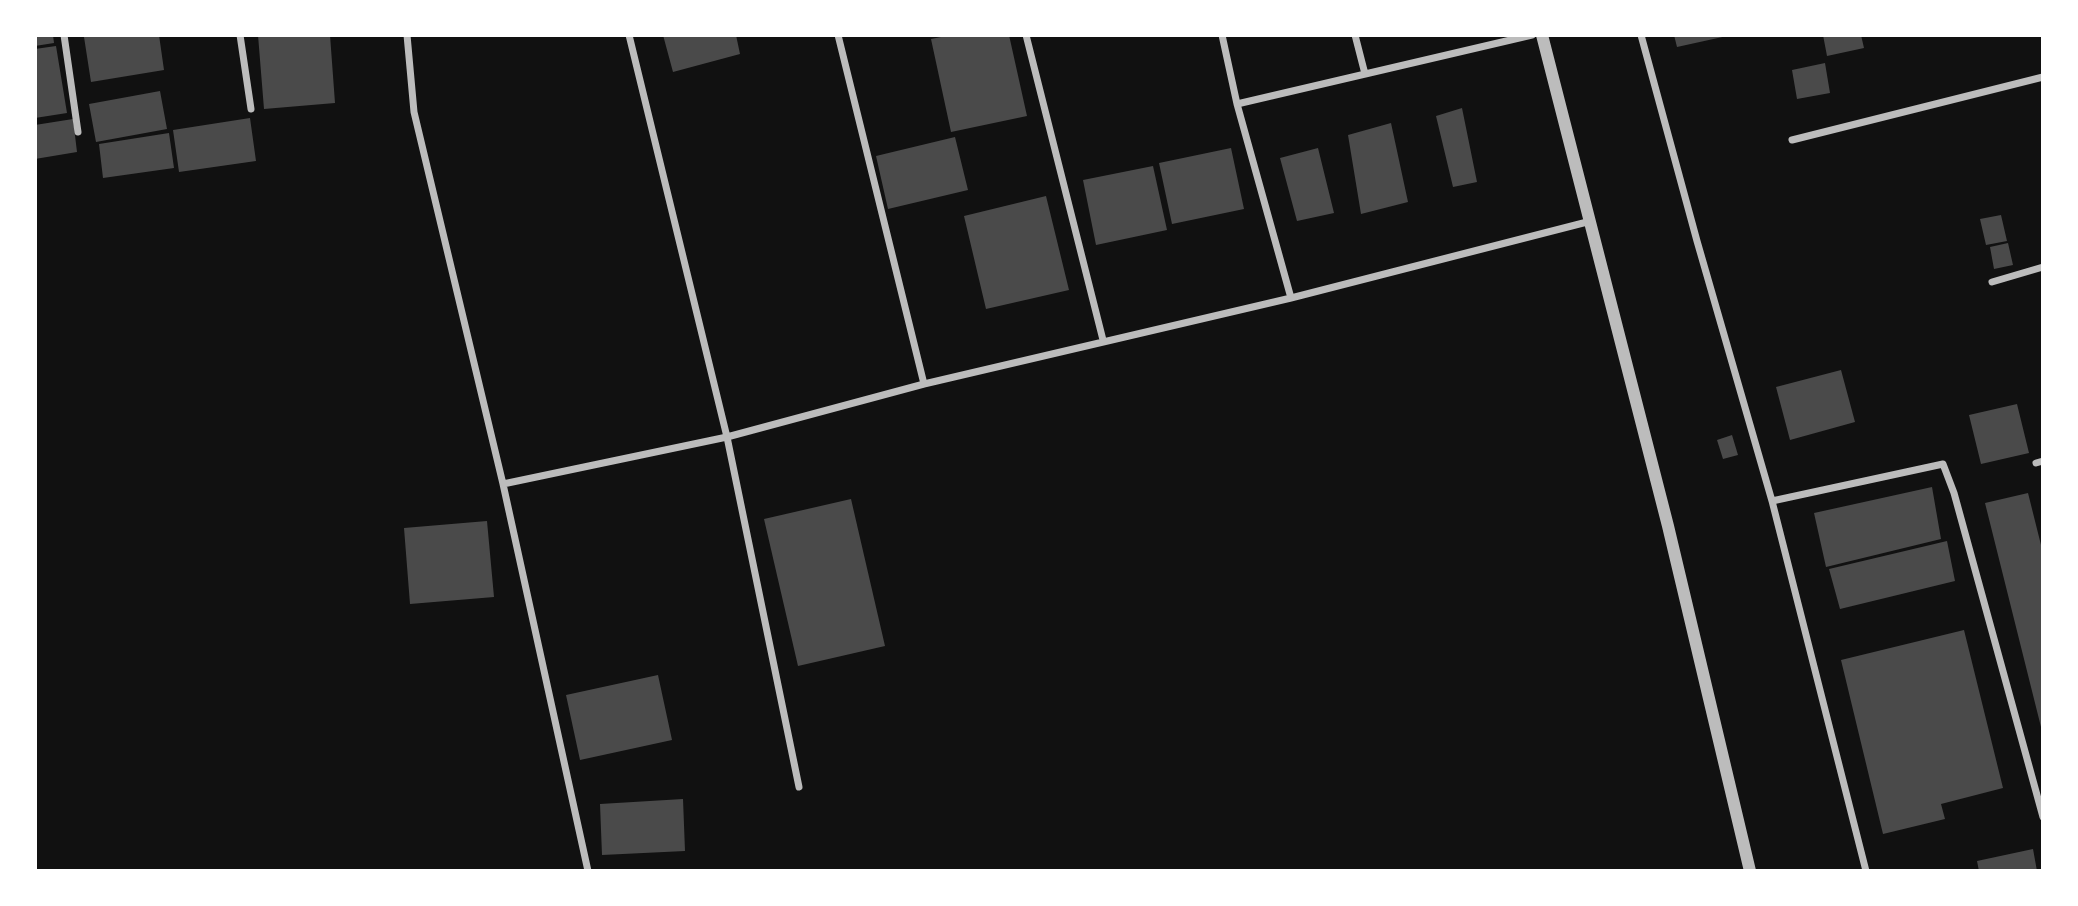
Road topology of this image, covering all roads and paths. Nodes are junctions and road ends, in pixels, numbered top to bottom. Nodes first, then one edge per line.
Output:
1 (64, 35) edge
2 (240, 35) edge
3 (407, 35) edge
4 (629, 35) edge
5 (838, 35) edge
6 (1026, 35) edge
7 (1222, 35) edge
8 (1355, 35) edge
9 (1532, 35) edge
10 (1542, 35) edge
11 (1641, 35) edge
12 (1365, 74) junction
13 (2043, 77) edge
14 (1237, 104) junction
15 (251, 109) dead end
16 (78, 132) dead end
17 (1792, 140) dead end
18 (1591, 221) junction
19 (2043, 267) edge
20 (1992, 282) dead end
21 (1291, 298) junction
22 (1103, 340) junction
23 (924, 384) junction
24 (727, 437) junction
25 (503, 484) junction
26 (1772, 501) junction
27 (799, 787) dead end
28 (2043, 817) edge
29 (588, 871) edge
30 (1750, 871) edge
31 (1866, 871) edge

1 - 16 street
2 - 15 street
3 - 25 street
4 - 24 street
5 - 23 street
6 - 22 street
7 - 14 street
8 - 12 street
9 - 12 street
10 - 18 street
11 - 26 street
12 - 14 street
13 - 17 street
14 - 21 street
18 - 21 street
18 - 30 street
19 - 20 street
21 - 22 street
22 - 23 street
23 - 24 street
24 - 25 street
24 - 27 street
25 - 29 street
26 - 28 street
26 - 31 street

